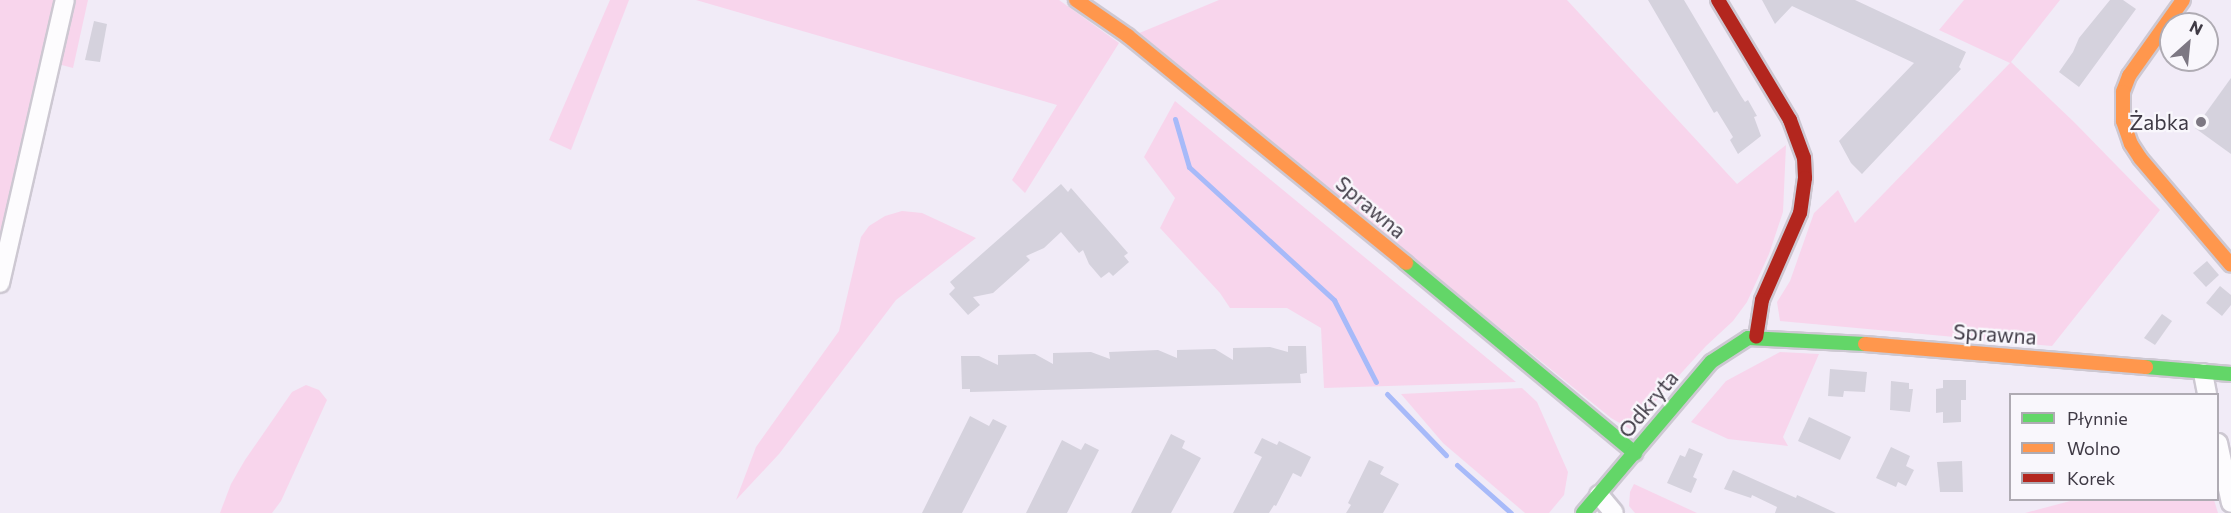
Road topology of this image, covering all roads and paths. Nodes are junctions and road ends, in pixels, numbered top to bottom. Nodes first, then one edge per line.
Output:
1 (65, 0) edge
2 (1076, 0) edge
3 (1718, 0) edge
4 (2183, 0) edge
5 (2231, 265) edge
6 (0, 283) edge
7 (1756, 337) junction
8 (2203, 373) junction
9 (2231, 374) edge
10 (2207, 393) edge
11 (2219, 452) edge
12 (1635, 453) junction
13 (1599, 495) junction
14 (2231, 503) edge
15 (1583, 513) edge
16 (1614, 513) edge

1 - 6 street
2 - 12 street, Sprawna
3 - 7 street
4 - 5 street
7 - 8 street, Sprawna
7 - 12 street, Odkryta
8 - 9 street, Sprawna
8 - 10 street
11 - 14 street
12 - 13 street, Odkryta
13 - 15 street, Odkryta
13 - 16 street

